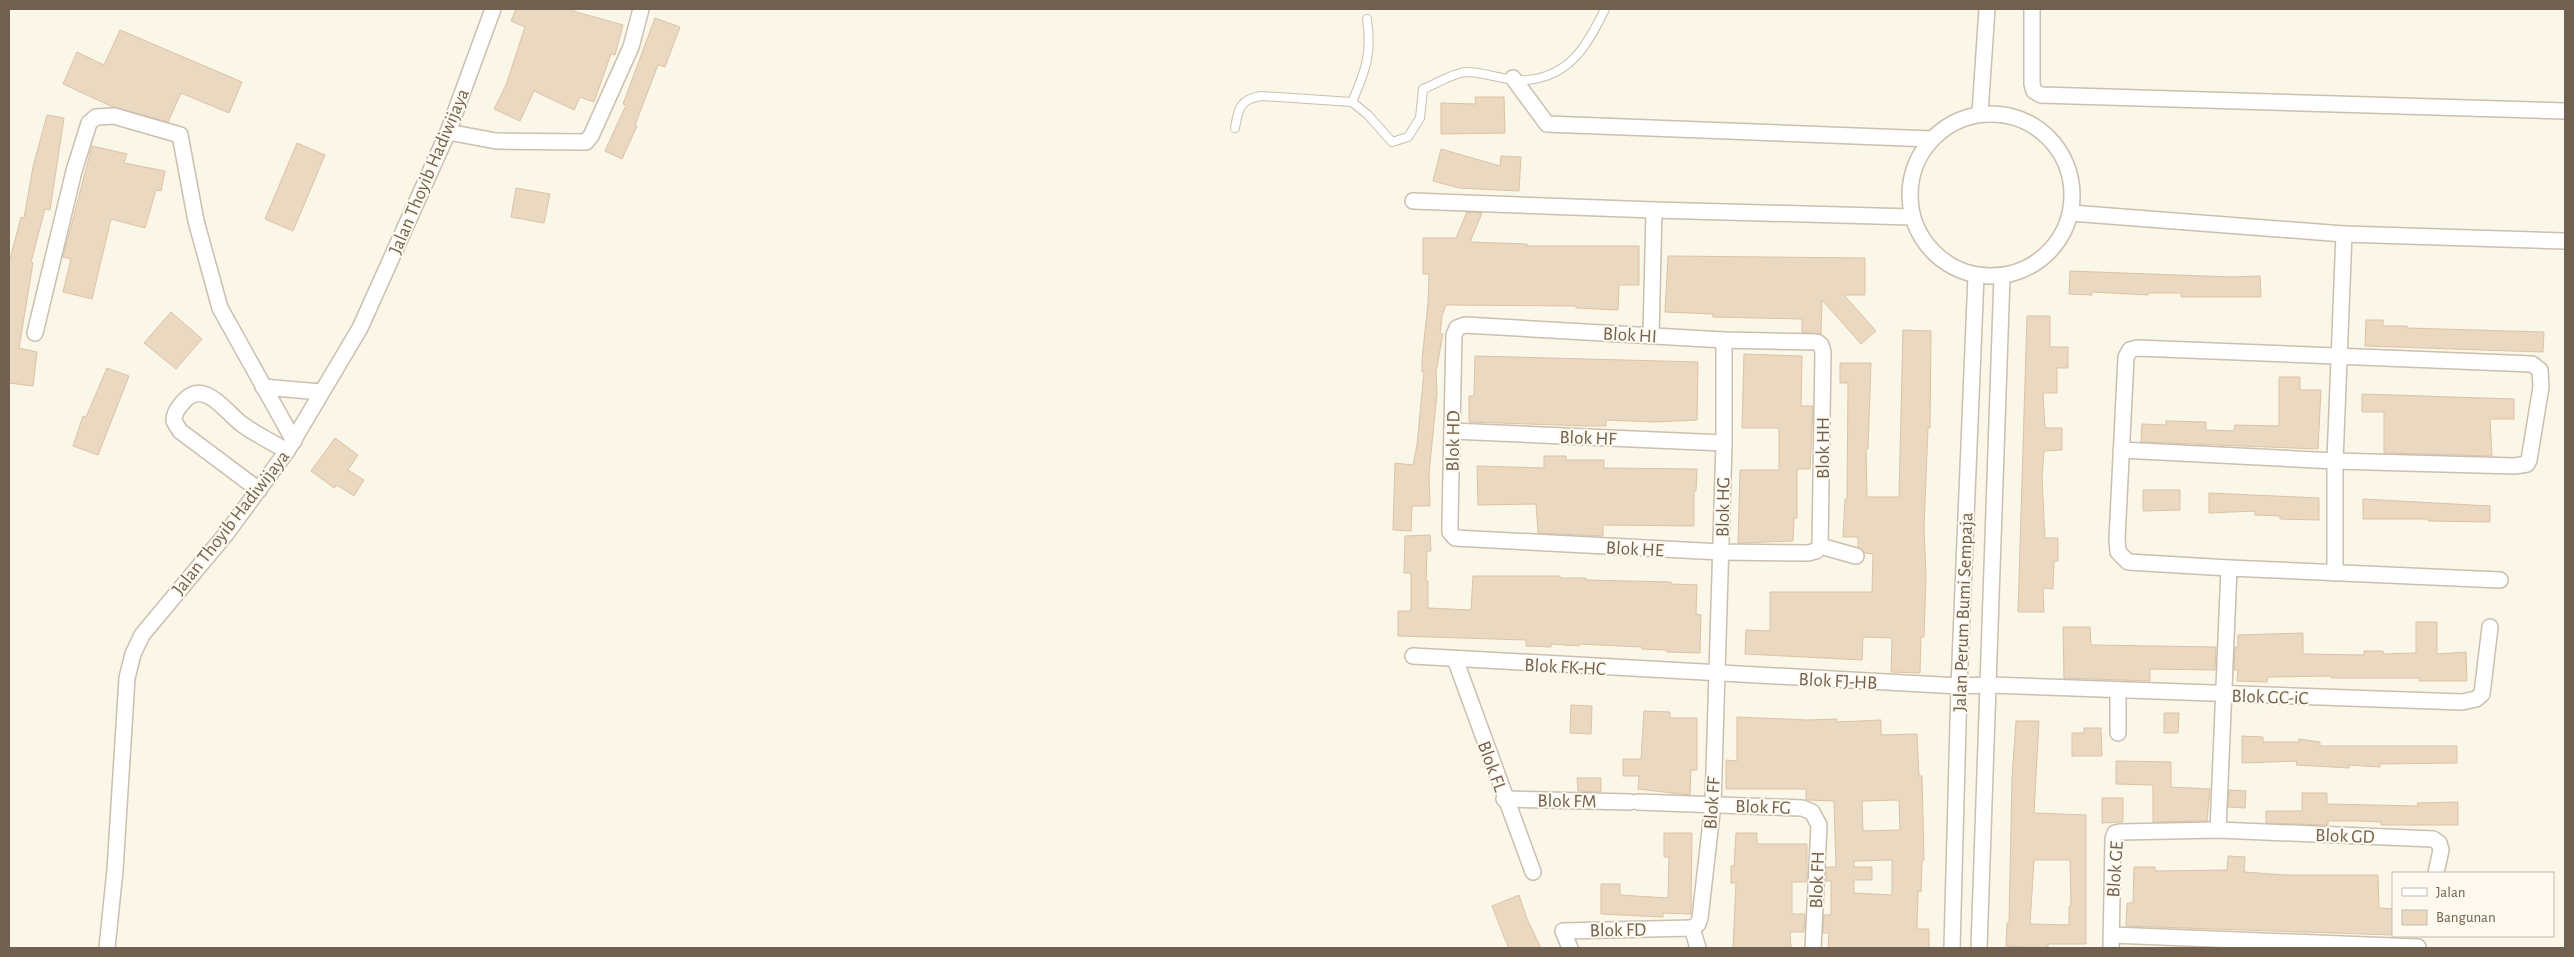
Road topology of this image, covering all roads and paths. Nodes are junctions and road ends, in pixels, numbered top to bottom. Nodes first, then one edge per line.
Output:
1 (494, 9) edge
2 (641, 9) edge
3 (1605, 9) edge
4 (1987, 9) edge
5 (2032, 9) edge
6 (1367, 19) dead end
7 (1513, 78) junction
8 (1352, 102) junction
9 (2565, 111) edge
10 (1980, 113) junction
11 (1235, 128) dead end
12 (448, 132) junction
13 (1932, 139) junction
14 (1413, 200) dead end
15 (1654, 210) junction
16 (2071, 213) junction
17 (1912, 217) junction
18 (2344, 234) junction
19 (2564, 241) dead end
20 (1976, 276) junction
21 (2002, 276) junction
22 (35, 334) dead end
23 (1454, 335) joint
24 (1651, 335) junction
25 (1724, 340) junction
26 (1811, 341) joint
27 (2340, 358) junction
28 (263, 387) junction
29 (321, 392) junction
30 (1452, 431) junction
31 (1724, 442) junction
32 (290, 446) junction
33 (2121, 450) junction
34 (2335, 461) junction
35 (259, 490) junction
36 (1463, 540) joint
37 (1814, 549) junction
38 (1721, 552) junction
39 (1856, 556) dead end
40 (2229, 568) junction
41 (2335, 573) junction
42 (2500, 580) dead end
43 (2490, 627) dead end
44 (1413, 656) dead end
45 (1454, 660) junction
46 (1716, 674) junction
47 (1988, 685) junction
48 (1959, 686) junction
49 (2118, 690) junction
50 (2224, 695) junction
51 (2118, 733) dead end
52 (1504, 799) junction
53 (1712, 804) junction
54 (1812, 812) joint
55 (2218, 830) junction
56 (1533, 872) dead end
57 (2436, 872) edge
58 (1692, 928) junction
59 (2112, 942) edge
60 (2419, 944) edge
61 (107, 948) edge
62 (1570, 948) edge
63 (1698, 948) edge
64 (1813, 948) edge
65 (1952, 948) edge
66 (1979, 948) edge

1 - 12 street, Jalan Thoyib Hadiwijaya
2 - 12 street
3 - 7 lane
4 - 10 street
5 - 9 street
6 - 8 lane
7 - 8 lane
7 - 13 street
8 - 11 lane
10 - 13 street
10 - 16 street
12 - 29 street, Jalan Thoyib Hadiwijaya
13 - 17 street
14 - 15 street
15 - 17 street
15 - 24 street
16 - 18 street
16 - 21 street
17 - 20 street
18 - 19 street
18 - 27 street
20 - 21 street
20 - 48 street, Jalan Perum Bumi Sempaja
21 - 47 street, Jalan Perum Bumi Sempaja
22 - 28 street
23 - 24 street, Blok HI
23 - 30 street, Blok HD
24 - 25 street, Blok HI
25 - 26 street, Blok HI
25 - 31 street, Blok HG
26 - 37 street, Blok HH
27 - 33 street
27 - 34 street
27 - 34 street
28 - 29 street
28 - 32 street
29 - 32 street, Jalan Thoyib Hadiwijaya
30 - 31 street, Blok HF
30 - 36 street, Blok HD
31 - 38 street, Blok HG
32 - 35 street, Jalan Thoyib Hadiwijaya
32 - 35 street
33 - 34 street
33 - 40 street
34 - 41 street
35 - 61 street, Jalan Thoyib Hadiwijaya
36 - 38 street, Blok HE
37 - 38 street, Blok HE
37 - 39 street, Blok HE
38 - 46 street, Blok HG
40 - 41 street
40 - 50 street
41 - 42 street
43 - 50 street, Blok GC-iC
44 - 45 street, Blok FK-HC
45 - 46 street, Blok FK-HC
45 - 52 street, Blok FL
46 - 48 street, Blok FJ-HB
46 - 53 street, Blok FF
47 - 48 street, Blok FJ-HB
47 - 49 street, Blok GC-iC
47 - 66 street, Jalan Perum Bumi Sempaja
48 - 65 street, Jalan Perum Bumi Sempaja
49 - 50 street, Blok GC-iC
49 - 51 street
50 - 55 street
52 - 53 street, Blok FM
52 - 56 street, Blok FL
53 - 54 street, Blok FG
53 - 58 street, Blok FF
54 - 64 street, Blok FH
55 - 57 street, Blok GD
55 - 59 street, Blok GE
58 - 62 street, Blok FD
58 - 63 street
59 - 60 street

